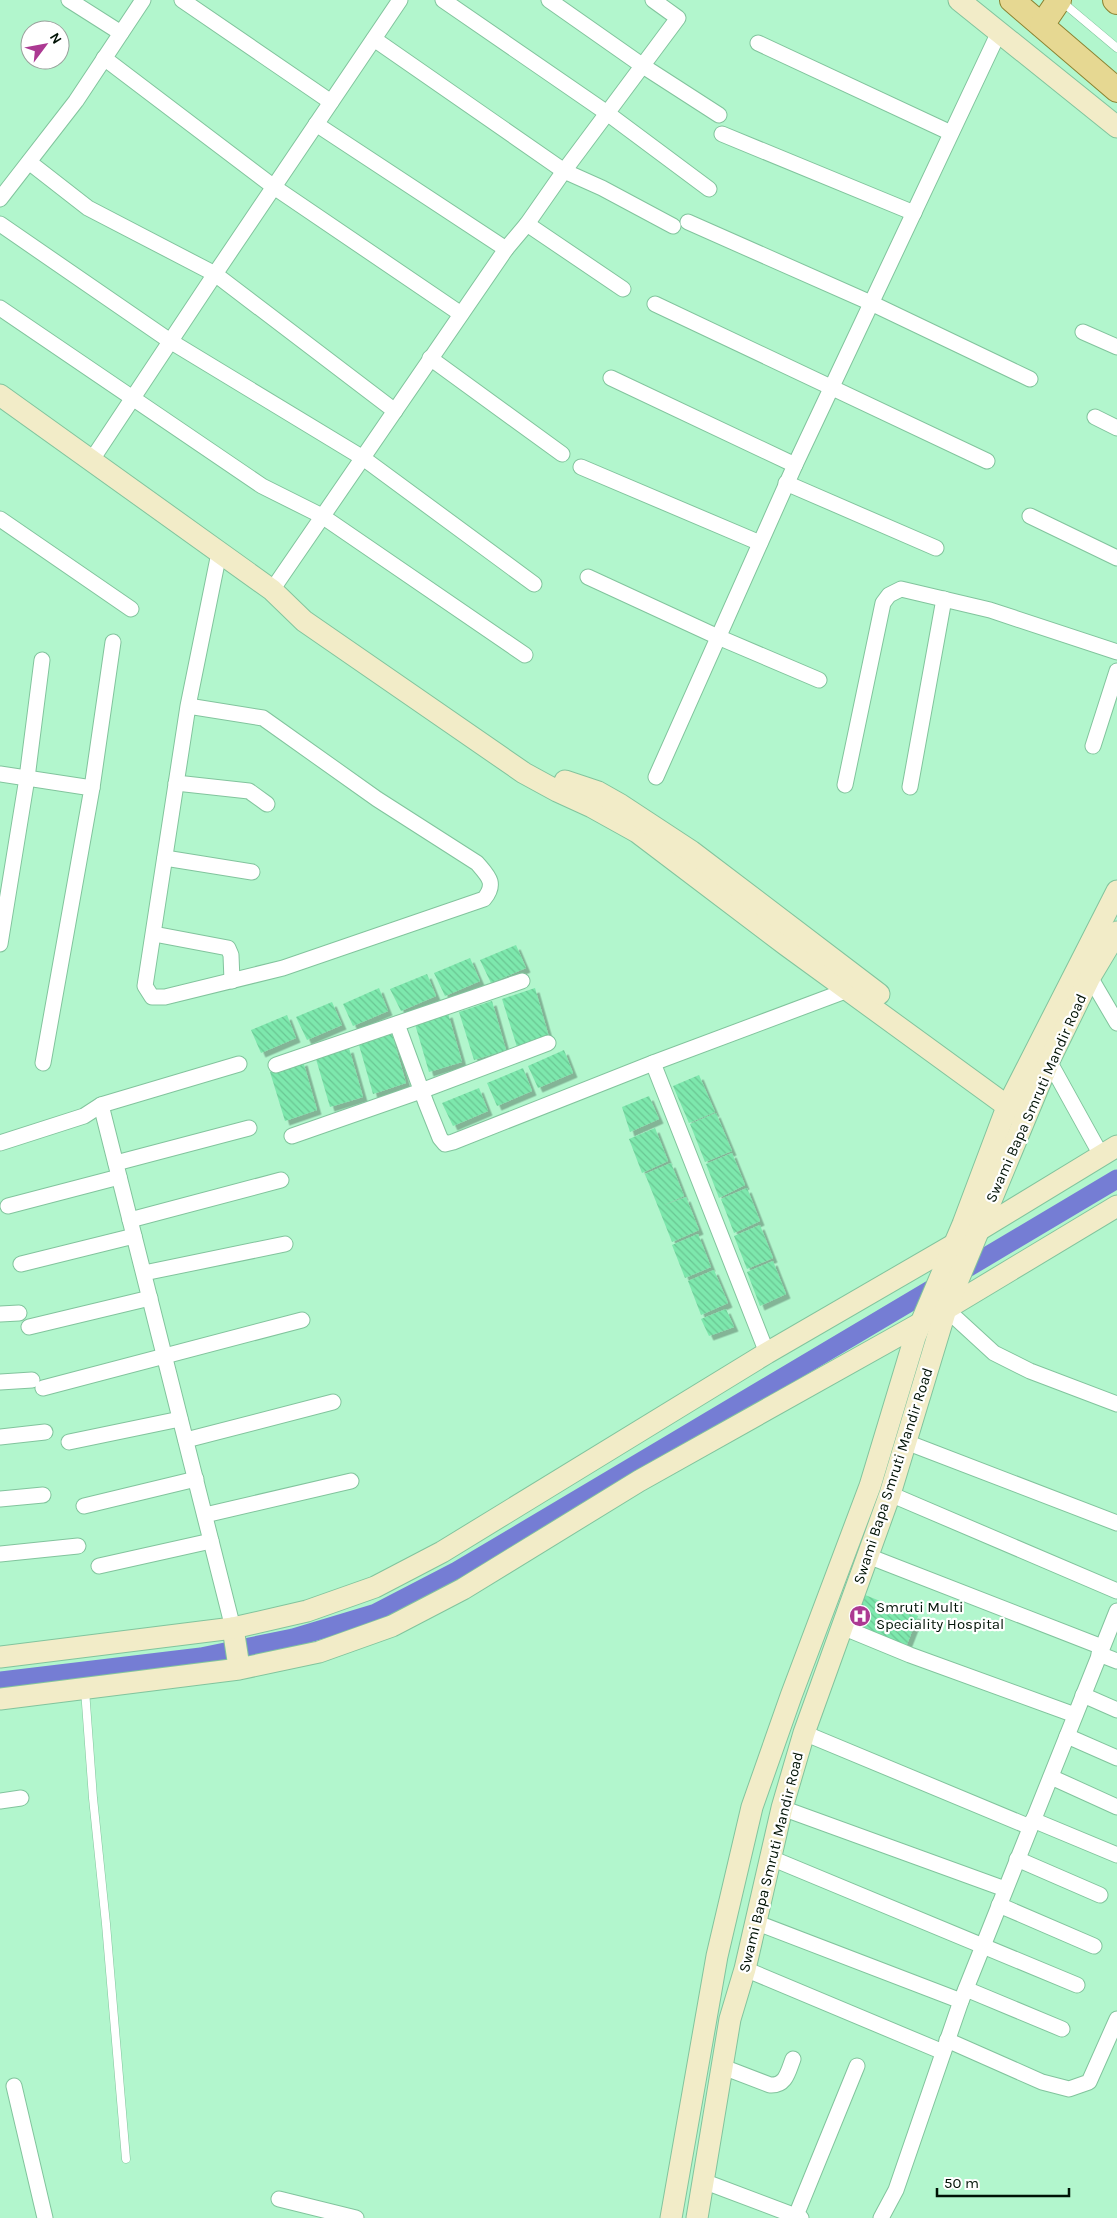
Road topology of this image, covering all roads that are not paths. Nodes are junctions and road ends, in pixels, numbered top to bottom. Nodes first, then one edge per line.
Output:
1 (69, 0) edge
2 (144, 0) edge
3 (182, 0) edge
4 (442, 0) edge
5 (549, 0) edge
6 (653, 0) edge
7 (959, 0) edge
8 (1012, 0) edge
9 (1059, 0) edge
10 (398, 1) edge
11 (1042, 25) junction
12 (999, 32) junction
13 (121, 33) junction
14 (374, 39) junction
15 (758, 44) dead end
16 (1117, 48) edge
17 (104, 58) junction
18 (643, 66) junction
19 (1117, 90) edge
20 (331, 102) junction
21 (607, 113) junction
22 (719, 115) dead end
23 (316, 124) junction
24 (1117, 127) edge
25 (952, 133) junction
26 (722, 134) dead end
27 (29, 162) junction
28 (564, 171) junction
29 (274, 187) junction
30 (709, 190) dead end
31 (0, 199) edge
32 (914, 213) junction
33 (688, 222) dead end
34 (0, 224) edge
35 (528, 224) junction
36 (672, 226) dead end
37 (506, 249) junction
38 (215, 274) junction
39 (623, 289) dead end
40 (871, 303) junction
41 (655, 304) dead end
42 (0, 308) edge
43 (461, 314) junction
44 (1083, 332) dead end
45 (170, 341) junction
46 (1117, 347) edge
47 (430, 358) junction
48 (611, 378) dead end
49 (1030, 379) dead end
50 (831, 388) junction
51 (0, 396) edge
52 (132, 398) junction
53 (395, 411) junction
54 (1094, 417) dead end
55 (1117, 428) edge
56 (562, 454) dead end
57 (362, 458) junction
58 (987, 460) dead end
59 (92, 461) junction
60 (795, 465) junction
61 (581, 467) dead end
62 (786, 483) junction
63 (322, 516) junction
64 (1030, 516) dead end
65 (0, 519) edge
66 (760, 543) junction
67 (936, 548) dead end
68 (219, 553) junction
69 (1117, 558) edge
70 (588, 577) dead end
71 (534, 584) dead end
72 (278, 596) junction
73 (944, 599) junction
74 (131, 609) dead end
75 (718, 637) junction
76 (113, 642) dead end
77 (1117, 652) edge
78 (525, 654) dead end
79 (42, 660) dead end
80 (1117, 671) edge
81 (819, 680) dead end
82 (188, 706) junction
83 (1093, 746) dead end
84 (0, 774) edge
85 (656, 777) dead end
86 (27, 778) junction
87 (176, 783) junction
88 (845, 785) dead end
89 (910, 787) dead end
90 (92, 788) junction
91 (267, 804) dead end
92 (165, 858) junction
93 (252, 872) dead end
94 (1117, 891) edge
95 (1117, 932) edge
96 (154, 934) junction
97 (0, 944) edge
98 (1090, 977) junction
99 (232, 981) junction
100 (522, 981) dead end
101 (857, 986) junction
102 (1117, 1023) edge
103 (397, 1024) junction
104 (548, 1043) dead end
105 (1049, 1061) junction
106 (43, 1063) dead end
107 (653, 1063) junction
108 (239, 1064) dead end
109 (276, 1065) dead end
110 (421, 1091) junction
111 (101, 1105) junction
112 (1019, 1106) junction
113 (249, 1128) dead end
114 (292, 1136) dead end
115 (0, 1143) edge
116 (1109, 1150) edge
117 (117, 1170) junction
118 (281, 1180) dead end
119 (8, 1206) dead end
120 (1117, 1206) edge
121 (130, 1220) junction
122 (979, 1230) junction
123 (134, 1236) junction
124 (284, 1244) dead end
125 (954, 1244) junction
126 (20, 1264) dead end
127 (144, 1273) junction
128 (150, 1298) junction
129 (946, 1309) junction
130 (19, 1313) dead end
131 (0, 1314) edge
132 (302, 1320) dead end
133 (921, 1323) junction
134 (29, 1327) dead end
135 (767, 1354) junction
136 (164, 1356) junction
137 (0, 1382) edge
138 (333, 1402) dead end
139 (1117, 1404) edge
140 (180, 1419) junction
141 (45, 1432) dead end
142 (0, 1437) edge
143 (186, 1440) junction
144 (68, 1442) dead end
145 (906, 1442) junction
146 (196, 1479) junction
147 (351, 1481) dead end
148 (890, 1494) junction
149 (42, 1495) dead end
150 (0, 1499) edge
151 (84, 1506) dead end
152 (204, 1515) junction
153 (1117, 1523) edge
154 (211, 1541) junction
155 (78, 1546) dead end
156 (0, 1554) edge
157 (868, 1556) junction
158 (99, 1566) dead end
159 (1117, 1591) edge
160 (1117, 1611) edge
161 (842, 1627) junction
162 (233, 1628) junction
163 (1100, 1650) junction
164 (0, 1657) edge
165 (1117, 1661) edge
166 (239, 1668) junction
167 (85, 1688) junction
168 (1083, 1695) junction
169 (0, 1699) edge
170 (1117, 1710) edge
171 (1075, 1715) junction
172 (804, 1733) junction
173 (1067, 1736) junction
174 (1117, 1758) edge
175 (1051, 1777) junction
176 (21, 1798) dead end
177 (0, 1801) edge
178 (1117, 1807) edge
179 (782, 1808) junction
180 (1032, 1824) junction
181 (1117, 1855) edge
182 (771, 1858) junction
183 (1017, 1859) junction
184 (1005, 1889) junction
185 (1100, 1895) dead end
186 (999, 1904) junction
187 (755, 1922) junction
188 (1094, 1946) dead end
189 (984, 1948) junction
190 (745, 1969) junction
191 (1077, 1985) dead end
192 (964, 1995) junction
193 (1117, 2019) edge
194 (1062, 2029) dead end
195 (945, 2046) junction
196 (793, 2059) dead end
197 (857, 2066) dead end
198 (723, 2068) junction
199 (14, 2086) dead end
200 (126, 2159) dead end
201 (703, 2181) junction
202 (279, 2199) dead end
203 (314, 2213) edge
204 (797, 2217) edge
205 (45, 2218) edge
206 (356, 2218) edge
207 (671, 2218) edge
208 (697, 2218) edge
209 (881, 2218) edge

1 - 13 street
2 - 13 street
3 - 20 street
4 - 21 street
5 - 18 street
6 - 18 street
7 - 12 street
8 - 11 main road
9 - 11 main road
9 - 16 lane
10 - 14 street
11 - 19 main road
12 - 24 street
12 - 25 street
13 - 17 street
14 - 20 street
14 - 28 street
15 - 25 street
17 - 27 street
17 - 29 street
18 - 21 street
18 - 22 street
20 - 23 street
21 - 28 street
21 - 30 street
23 - 29 street
23 - 37 street
25 - 32 street
26 - 32 street
27 - 31 street
27 - 38 street
28 - 35 street
28 - 36 street
29 - 38 street
29 - 43 street
32 - 40 street
33 - 40 street
34 - 45 street
35 - 37 street
35 - 39 street
37 - 43 street
38 - 45 street
38 - 53 street
40 - 49 street
40 - 50 street
41 - 50 street
42 - 52 street
43 - 47 street
44 - 46 street
45 - 52 street
45 - 57 street
47 - 53 street
47 - 56 street
48 - 60 street
50 - 58 street
50 - 60 street
51 - 59 street
52 - 59 street
52 - 63 street
53 - 57 street
54 - 55 street
57 - 63 street
57 - 71 street
59 - 68 street
60 - 62 street
61 - 66 street
62 - 66 street
62 - 67 street
63 - 72 street
63 - 78 street
64 - 69 street
65 - 74 street
66 - 75 street
68 - 72 street
68 - 82 street
70 - 75 street
72 - 101 street
73 - 77 street
73 - 88 street
73 - 89 street
75 - 81 street
75 - 85 street
76 - 90 street
79 - 86 street
80 - 83 street
82 - 87 street
82 - 99 street
84 - 86 street
86 - 90 street
86 - 97 street
87 - 91 street
87 - 92 street
90 - 106 street
92 - 93 street
92 - 96 street
94 - 112 street
95 - 98 street, Swami Bapa Smruti Mandir Road
96 - 99 street
96 - 99 street
98 - 102 street
98 - 105 street, Swami Bapa Smruti Mandir Road
100 - 103 street
101 - 107 street
101 - 112 street
103 - 109 street
103 - 110 street
104 - 110 street
105 - 112 street, Swami Bapa Smruti Mandir Road
105 - 116 street
107 - 110 street
107 - 135 street
108 - 111 street
110 - 114 street
111 - 115 street
111 - 117 street
112 - 122 street, Swami Bapa Smruti Mandir Road
112 - 125 street
113 - 117 street
116 - 122 street
117 - 119 street
117 - 121 street
118 - 121 street
120 - 129 street
121 - 123 street
122 - 125 street
122 - 129 street, Swami Bapa Smruti Mandir Road
123 - 126 street
123 - 127 street
124 - 127 street
125 - 133 street
125 - 135 street
127 - 128 street
128 - 134 street
128 - 136 street
129 - 133 street
129 - 139 street
129 - 145 street, Swami Bapa Smruti Mandir Road
130 - 131 street
132 - 136 street
133 - 166 street
133 - 207 street
135 - 162 street
136 - 137 street
136 - 140 street
138 - 143 street
140 - 143 street
140 - 144 street
141 - 142 street
143 - 146 street
145 - 148 street, Swami Bapa Smruti Mandir Road
145 - 153 street
146 - 151 street
146 - 152 street
147 - 152 street
148 - 157 street, Swami Bapa Smruti Mandir Road
148 - 159 street
149 - 150 street
152 - 154 street
154 - 158 street
154 - 162 street
155 - 156 street
157 - 161 street, Swami Bapa Smruti Mandir Road
157 - 163 street
160 - 163 street
161 - 171 street
161 - 172 street, Swami Bapa Smruti Mandir Road
162 - 164 street
162 - 166 street
163 - 165 street
163 - 168 street
166 - 167 street
167 - 169 street
167 - 200 lane
168 - 170 street
168 - 171 street
171 - 173 street
172 - 179 street, Swami Bapa Smruti Mandir Road
172 - 180 street
173 - 174 street
173 - 175 street
175 - 178 street
175 - 180 street
176 - 177 street
179 - 182 street, Swami Bapa Smruti Mandir Road
179 - 184 street
180 - 181 street
180 - 183 street
182 - 187 street, Swami Bapa Smruti Mandir Road
182 - 189 street
183 - 184 street
183 - 185 street
184 - 186 street
186 - 188 street
186 - 189 street
187 - 190 street, Swami Bapa Smruti Mandir Road
187 - 192 street
189 - 191 street
189 - 192 street
190 - 195 street
190 - 198 street, Swami Bapa Smruti Mandir Road
192 - 194 street
192 - 195 street
193 - 195 street
195 - 209 street
196 - 198 street
197 - 204 street
198 - 201 street, Swami Bapa Smruti Mandir Road
199 - 205 street
201 - 204 street
201 - 208 street, Swami Bapa Smruti Mandir Road
202 - 203 street
203 - 206 street

